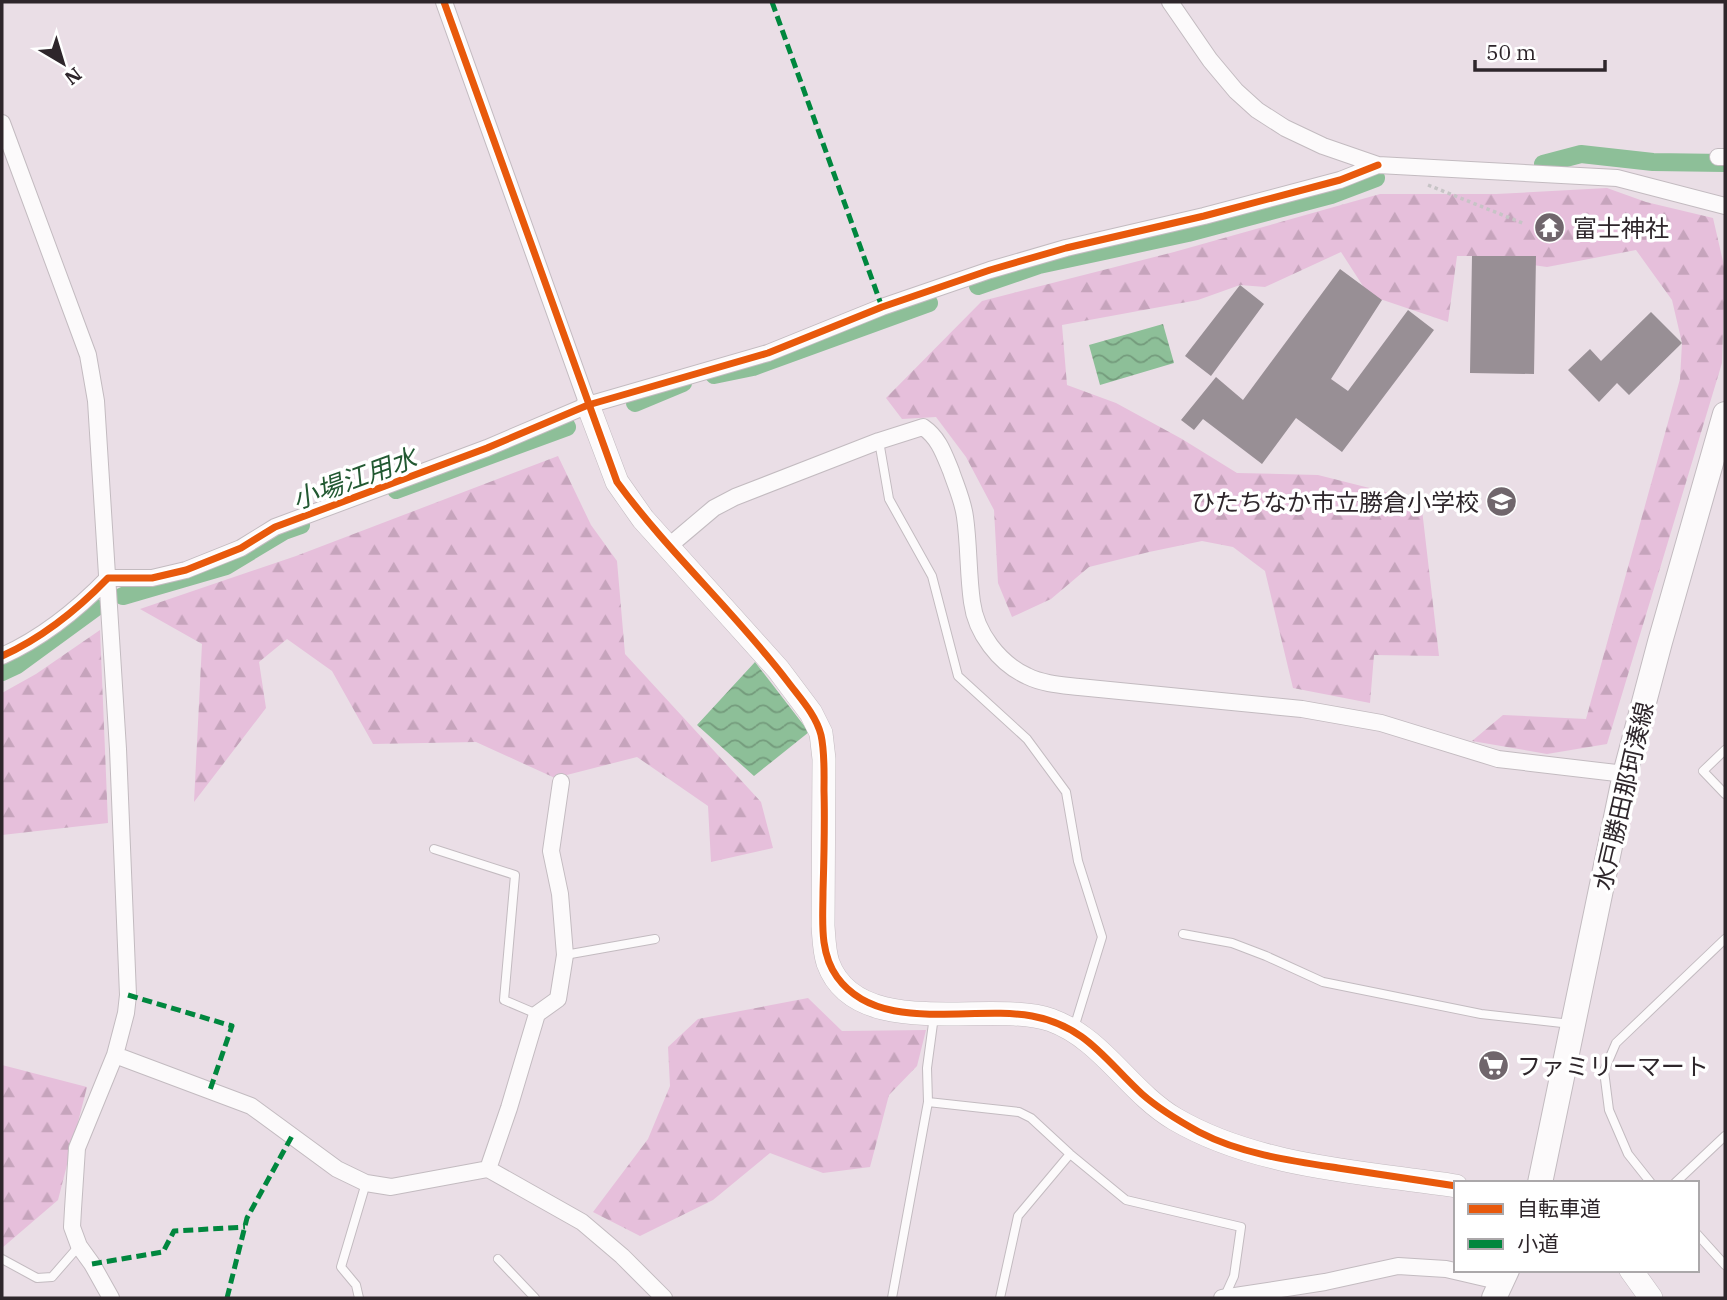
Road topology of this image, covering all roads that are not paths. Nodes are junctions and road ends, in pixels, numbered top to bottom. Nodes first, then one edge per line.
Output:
1 (444, 2) edge
2 (1170, 2) edge
3 (2, 123) edge
4 (1378, 165) junction
5 (1725, 206) edge
6 (588, 405) junction
7 (1725, 414) edge
8 (880, 441) junction
9 (668, 546) junction
10 (107, 578) junction
11 (2, 656) edge
12 (1725, 750) edge
13 (1626, 774) junction
14 (561, 782) dead end
15 (1725, 794) edge
16 (434, 849) dead end
17 (1183, 934) dead end
18 (655, 939) dead end
19 (1725, 939) edge
20 (565, 955) junction
21 (934, 1013) junction
22 (537, 1014) junction
23 (1574, 1024) junction
24 (1073, 1030) junction
25 (115, 1055) junction
26 (928, 1102) junction
27 (1725, 1136) edge
28 (1070, 1154) junction
29 (488, 1169) junction
30 (1540, 1181) edge
31 (1649, 1181) edge
32 (1677, 1181) edge
33 (366, 1183) junction
34 (1454, 1186) edge
35 (1699, 1236) edge
36 (79, 1246) junction
37 (2, 1259) edge
38 (498, 1259) dead end
39 (1725, 1265) edge
40 (1454, 1271) edge
41 (1458, 1272) edge
42 (1632, 1272) edge
43 (1501, 1284) edge
44 (1323, 1290) edge
45 (111, 1298) edge
46 (359, 1298) edge
47 (535, 1298) edge
48 (664, 1298) edge
49 (891, 1298) edge
50 (1000, 1298) edge
51 (1224, 1298) edge
52 (1651, 1298) edge

1 - 6 street
2 - 4 street
3 - 10 street
4 - 5 street
4 - 6 street
6 - 9 street
6 - 10 street
7 - 13 main road, 水戸勝田那珂湊線
8 - 9 street
8 - 13 street
8 - 24 lane
9 - 21 street
10 - 11 street
10 - 25 street
12 - 15 lane
13 - 23 main road, 水戸勝田那珂湊線
14 - 20 street
16 - 22 lane
17 - 23 lane
18 - 20 lane
19 - 31 lane
20 - 22 street
21 - 24 street
21 - 26 lane
22 - 29 street
23 - 30 main road, 水戸勝田那珂湊線
24 - 34 street
25 - 33 street
25 - 36 street
26 - 28 lane
26 - 49 lane
27 - 32 lane
28 - 50 lane
28 - 51 lane
29 - 33 street
29 - 48 street
33 - 46 lane
35 - 39 lane
36 - 37 lane
36 - 45 street
38 - 47 lane
40 - 44 street
41 - 43 street
42 - 52 street
44 - 51 street

